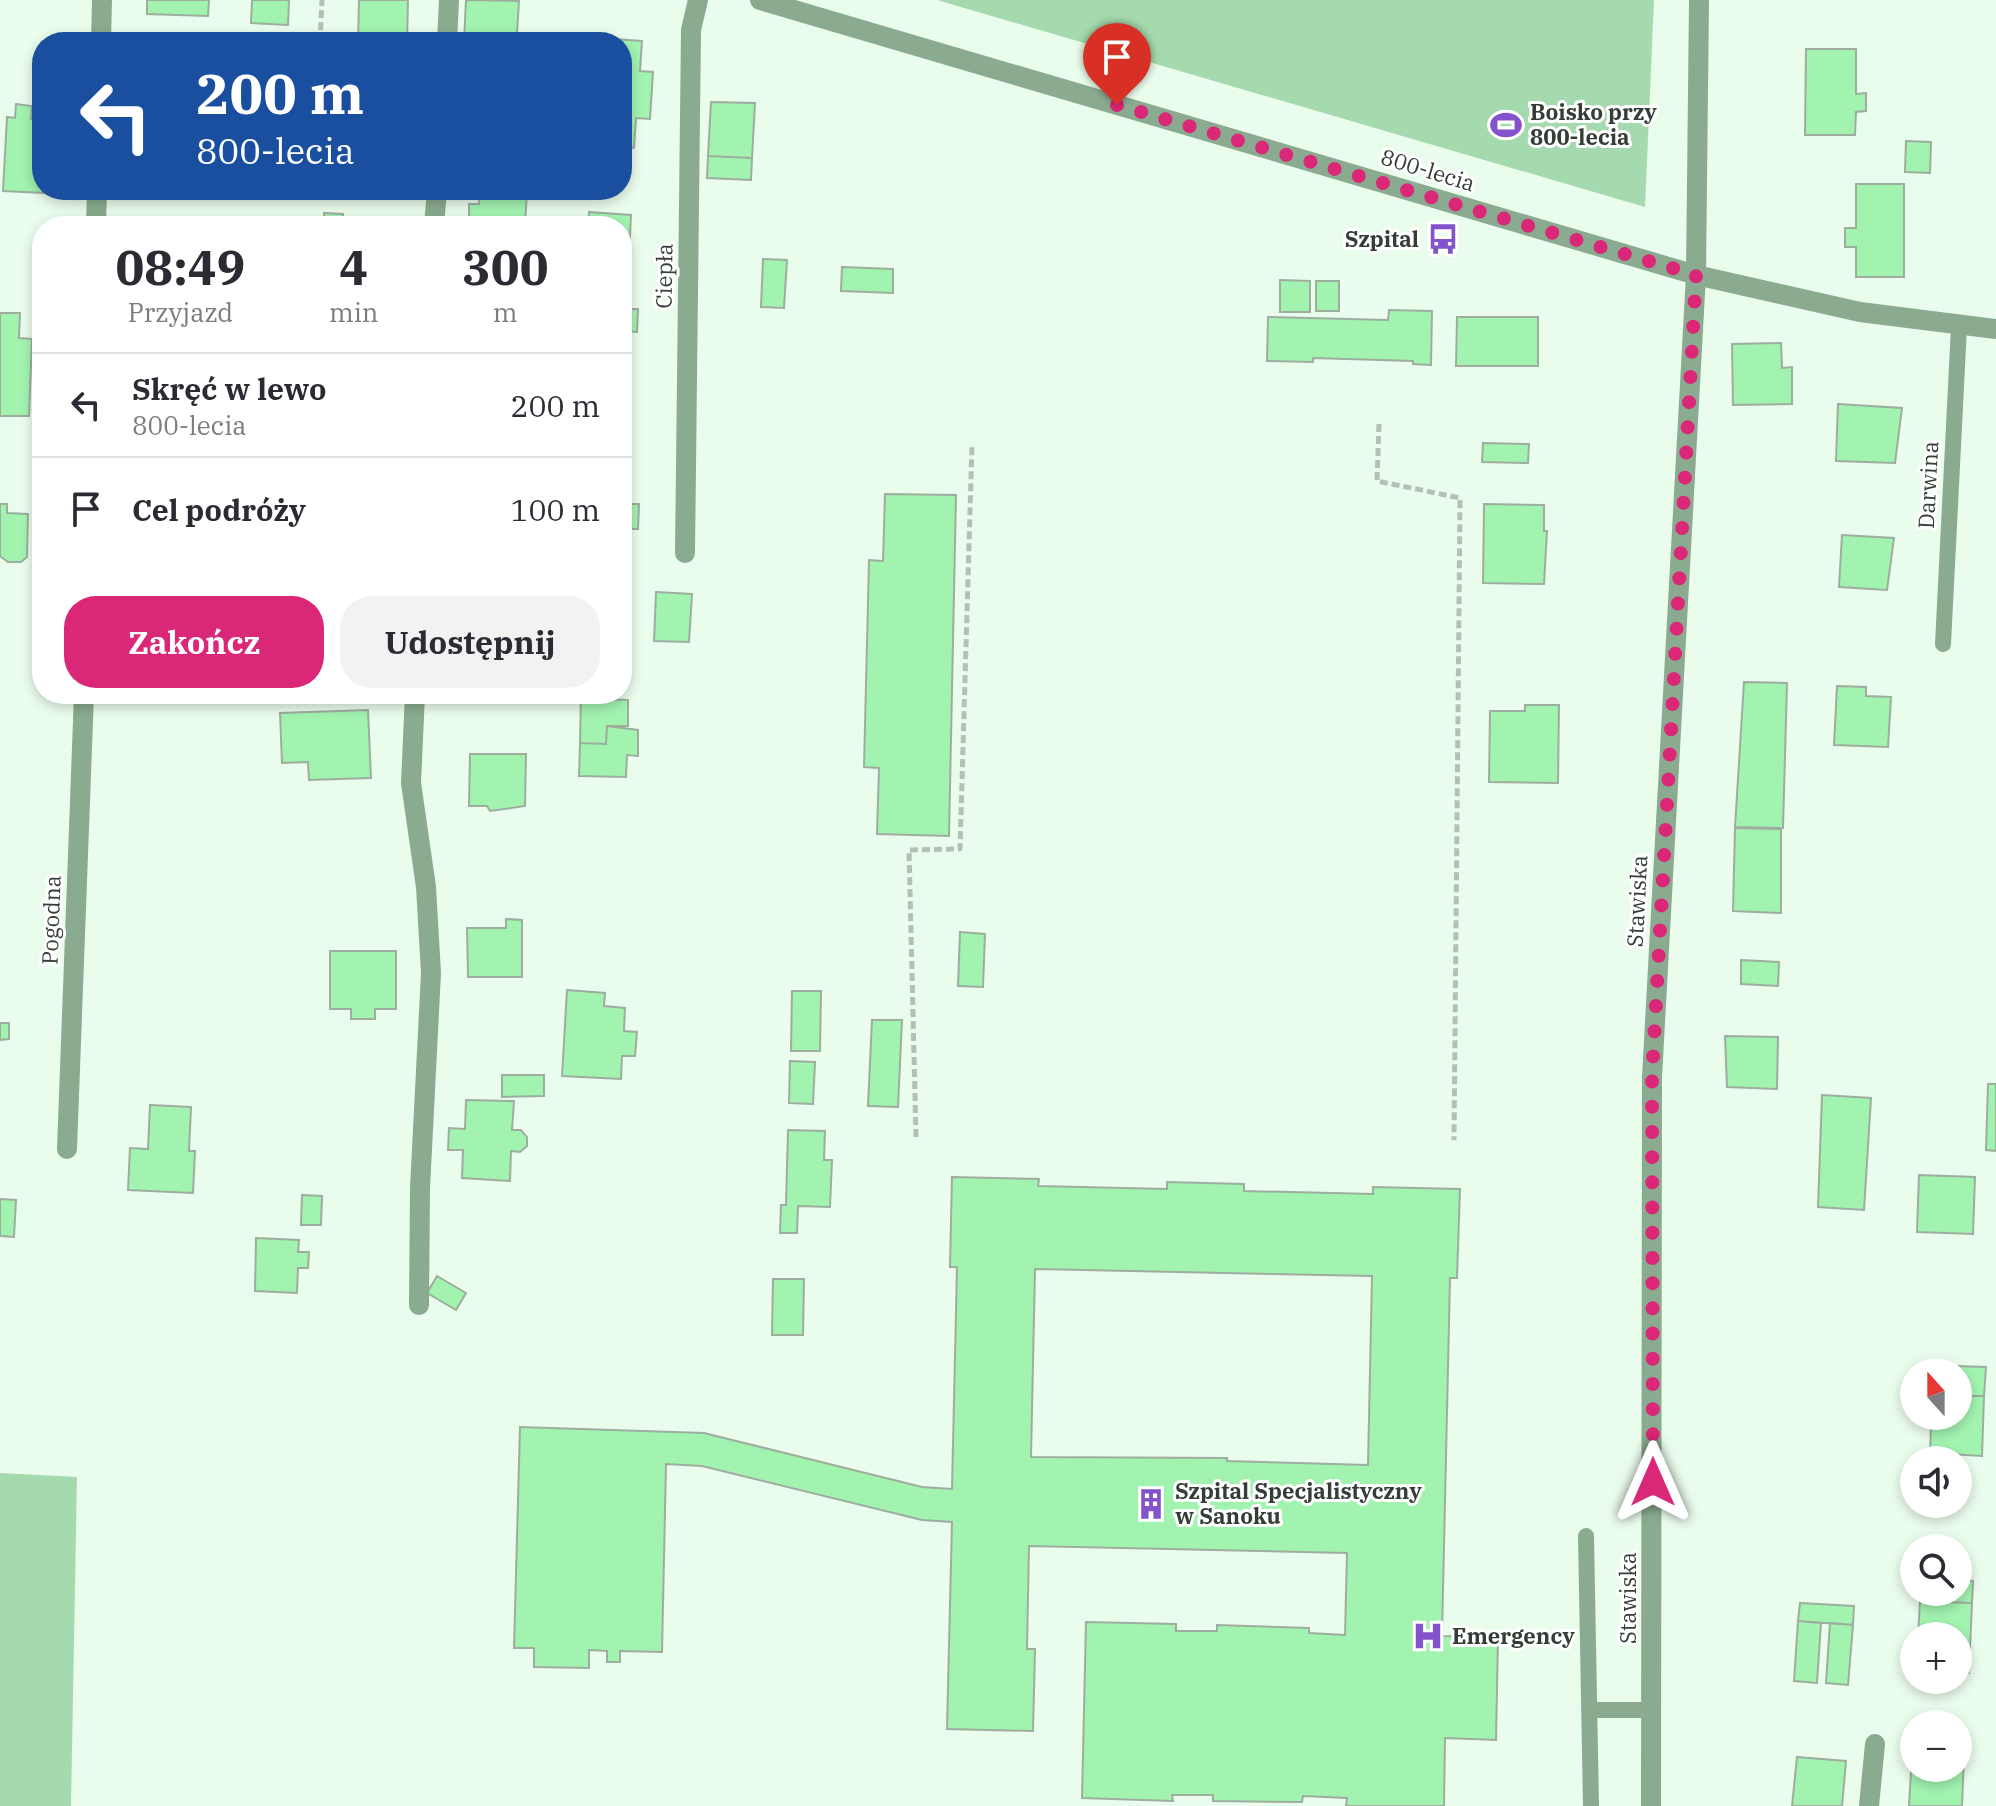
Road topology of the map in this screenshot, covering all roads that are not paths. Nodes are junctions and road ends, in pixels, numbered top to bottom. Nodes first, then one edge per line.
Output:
1 (102, 0) edge
2 (449, 0) edge
3 (698, 0) edge
4 (760, 0) edge
5 (1699, 0) edge
6 (101, 32) edge
7 (447, 32) edge
8 (1696, 275) junction
9 (1959, 327) junction
10 (1996, 329) edge
11 (685, 553) dead end
12 (1943, 644) dead end
13 (84, 704) edge
14 (415, 704) edge
15 (67, 1149) dead end
16 (419, 1305) dead end
17 (1586, 1536) dead end
18 (1589, 1710) junction
19 (1652, 1710) junction
20 (1875, 1744) dead end
21 (1591, 1806) edge
22 (1651, 1806) edge
23 (1869, 1806) edge

1 - 6 street
2 - 7 street
3 - 11 street, Ciepła
4 - 8 street, 800-lecia
5 - 8 street, Stawiska
8 - 9 street, 800-lecia
8 - 19 street, Stawiska
9 - 10 street, 800-lecia
9 - 12 lane, Darwina
13 - 15 street, Pogodna
14 - 16 street
17 - 18 lane
18 - 19 lane
18 - 21 lane
19 - 22 street, Stawiska
20 - 23 street

